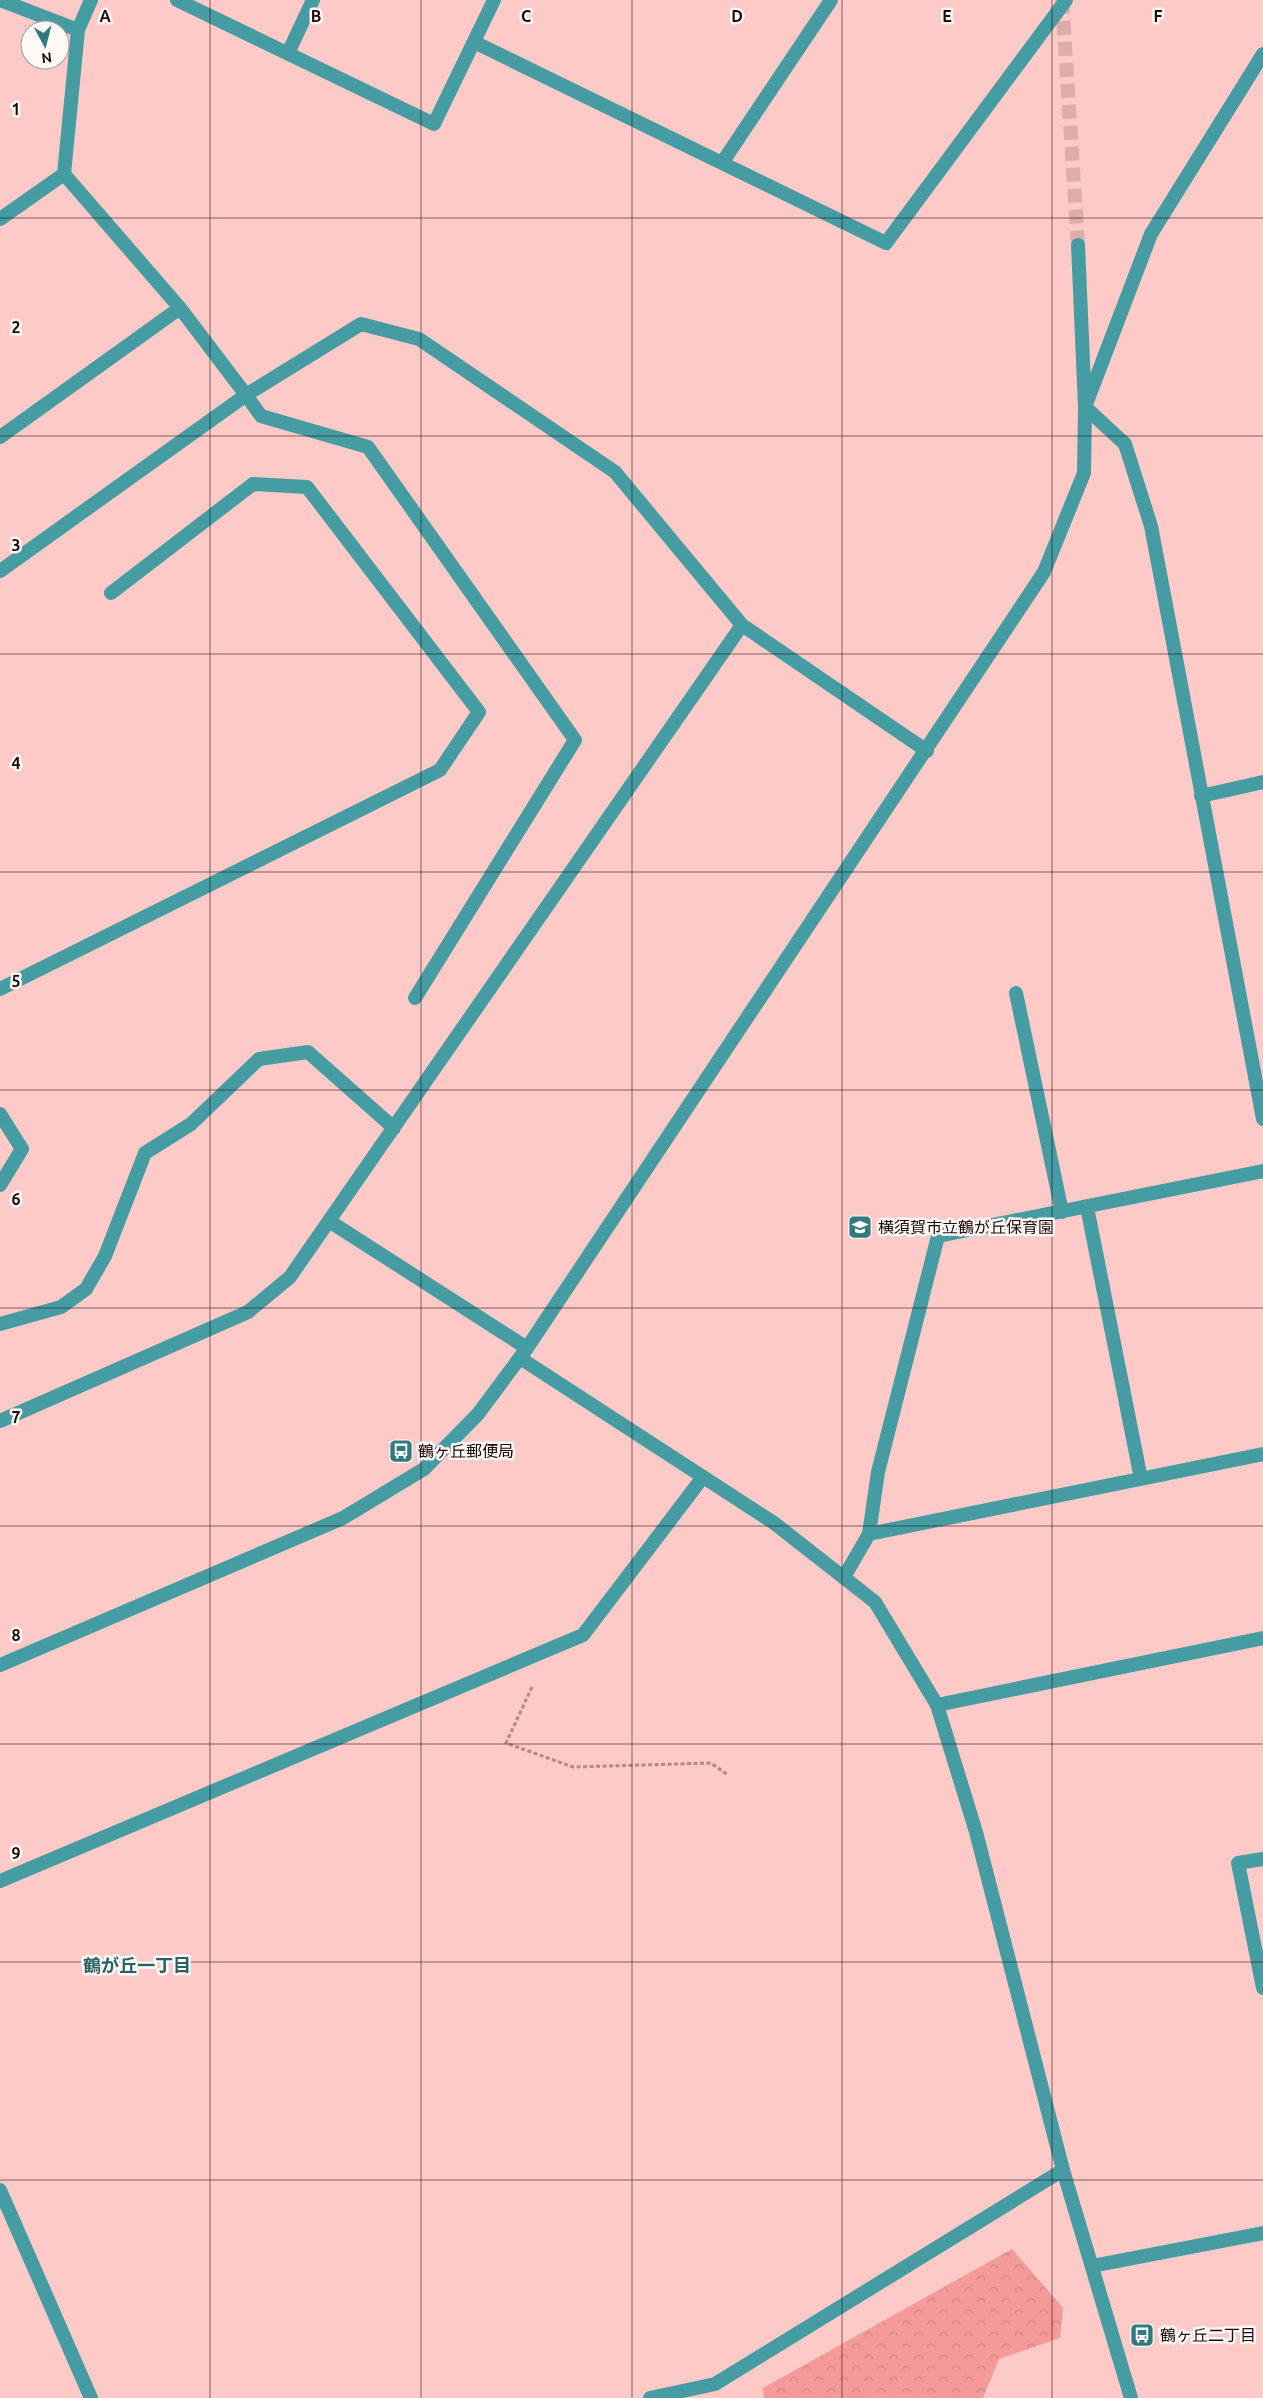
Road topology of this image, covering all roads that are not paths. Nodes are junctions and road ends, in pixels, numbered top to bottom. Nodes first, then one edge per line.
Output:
1 (0, 0) edge
2 (91, 0) edge
3 (177, 0) edge
4 (313, 0) edge
5 (494, 0) edge
6 (831, 0) edge
7 (1066, 0) edge
8 (78, 30) junction
9 (474, 42) junction
10 (288, 53) junction
11 (1263, 54) edge
12 (722, 163) junction
13 (64, 174) junction
14 (0, 219) edge
15 (1078, 244) tunnel mouth
16 (180, 308) junction
17 (246, 395) junction
18 (1085, 407) junction
19 (0, 437) edge
20 (0, 572) edge
21 (112, 593) dead end
22 (742, 624) junction
23 (927, 751) junction
24 (1263, 782) edge
25 (1201, 796) junction
26 (0, 990) edge
27 (1016, 992) dead end
28 (415, 998) dead end
29 (0, 1114) edge
30 (1263, 1119) edge
31 (394, 1128) junction
32 (1263, 1170) edge
33 (0, 1185) edge
34 (1087, 1207) junction
35 (1062, 1212) junction
36 (329, 1221) junction
37 (0, 1324) edge
38 (524, 1353) junction
39 (0, 1421) edge
40 (1263, 1454) edge
41 (703, 1477) junction
42 (1142, 1479) junction
43 (869, 1534) junction
44 (844, 1578) junction
45 (1263, 1638) edge
46 (0, 1666) edge
47 (936, 1706) junction
48 (1263, 1859) edge
49 (0, 1881) edge
50 (1263, 1988) edge
51 (1063, 2170) junction
52 (0, 2190) edge
53 (1263, 2233) edge
54 (1092, 2266) junction
55 (91, 2398) edge
56 (650, 2398) edge
57 (1131, 2398) edge

1 - 8 street
2 - 8 street
3 - 10 street
4 - 10 street
5 - 9 street
6 - 12 street
7 - 12 street
8 - 13 street
9 - 10 street
9 - 12 street
11 - 18 street
13 - 14 street
13 - 16 street
15 - 18 street
16 - 17 street
16 - 19 street
17 - 20 street
17 - 22 street
17 - 28 street
18 - 23 street
18 - 25 street
21 - 26 street
22 - 23 street
22 - 31 street
23 - 38 street
24 - 25 street
25 - 30 street
27 - 35 street
29 - 33 street
31 - 36 street
31 - 37 street
32 - 34 street
34 - 35 street
34 - 42 street
35 - 43 street
36 - 38 street
36 - 39 street
38 - 41 street
38 - 46 street
40 - 42 street
41 - 44 street
41 - 49 street
42 - 43 street
43 - 44 street
44 - 47 street
45 - 47 street
47 - 51 street
48 - 50 street
51 - 54 street
51 - 56 street
52 - 55 street
53 - 54 street
54 - 57 street

